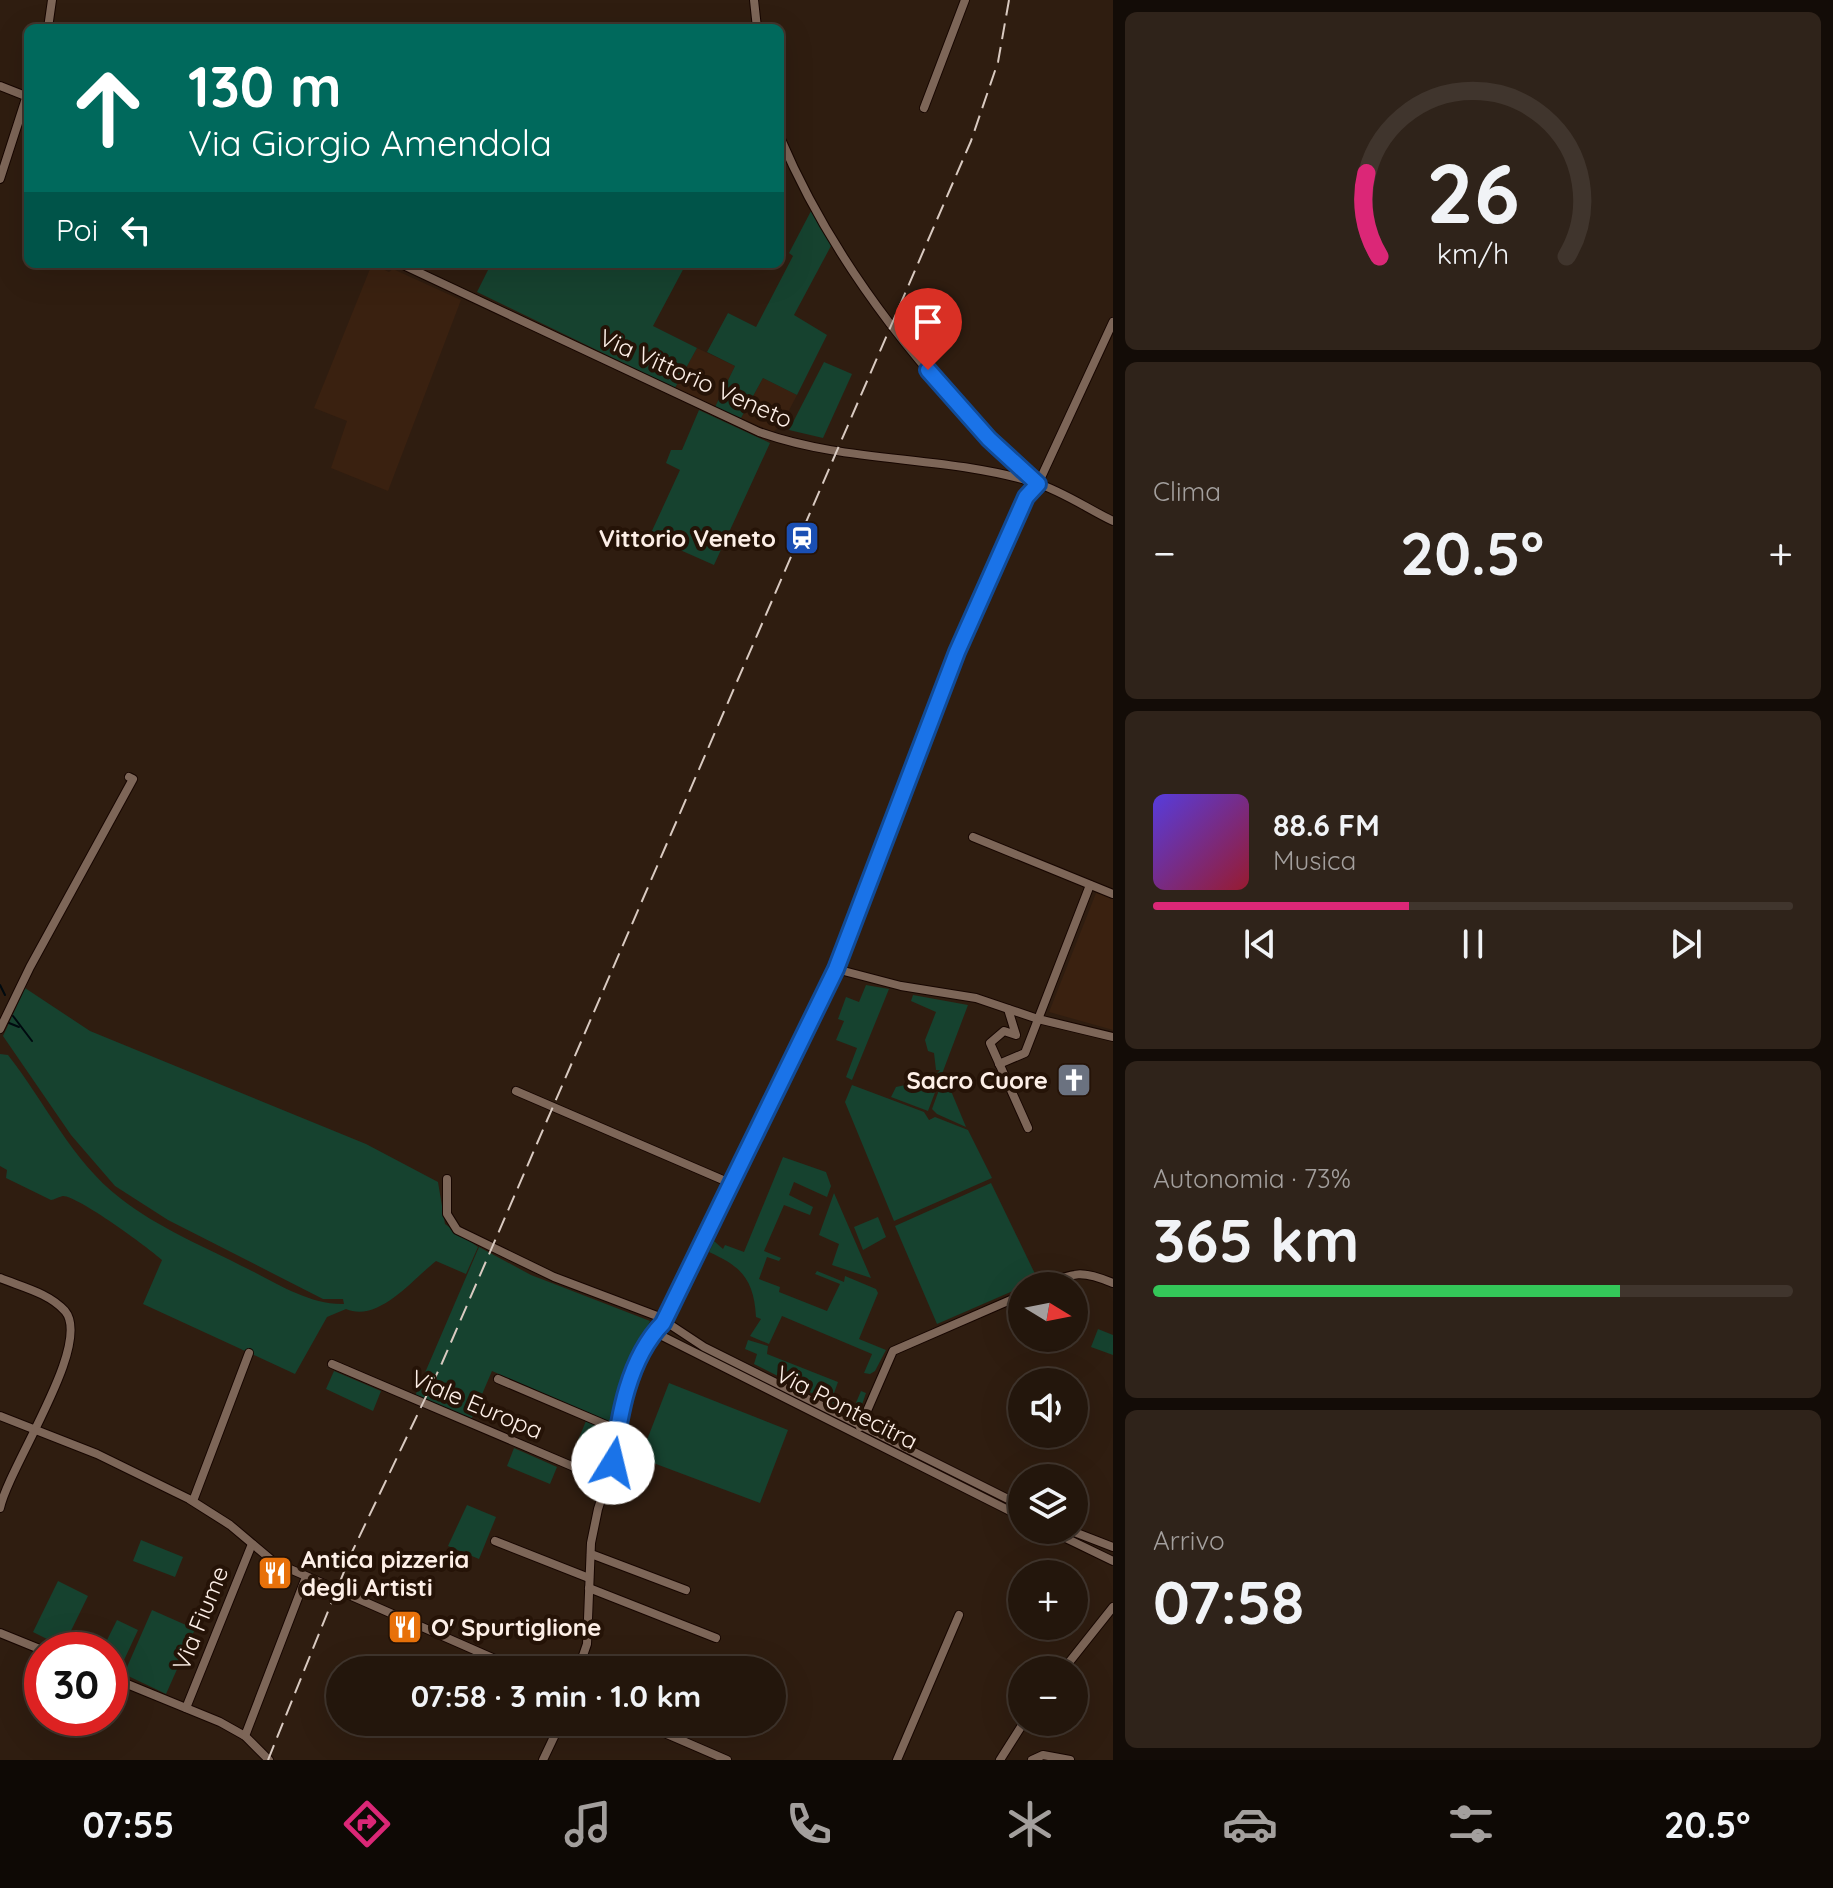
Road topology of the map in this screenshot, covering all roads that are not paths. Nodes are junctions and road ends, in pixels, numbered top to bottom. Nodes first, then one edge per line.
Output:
1 (52, 0) edge
2 (754, 0) edge
3 (965, 0) edge
4 (49, 24) edge
5 (757, 24) edge
6 (0, 86) edge
7 (24, 94) edge
8 (24, 104) edge
9 (924, 108) dead end
10 (784, 146) edge
11 (0, 179) edge
12 (410, 268) edge
13 (1113, 322) edge
14 (1038, 484) junction
15 (1113, 521) edge
16 (129, 777) dead end
17 (973, 837) dead end
18 (1090, 885) junction
19 (1113, 894) edge
20 (836, 969) junction
21 (1008, 1009) junction
22 (1038, 1019) junction
23 (0, 1029) edge
24 (1111, 1039) edge
25 (999, 1064) junction
26 (516, 1091) dead end
27 (1028, 1128) dead end
28 (447, 1179) dead end
29 (730, 1183) junction
30 (1088, 1273) edge
31 (0, 1278) edge
32 (1113, 1283) edge
33 (1008, 1301) edge
34 (673, 1303) junction
35 (663, 1323) junction
36 (654, 1332) junction
37 (680, 1333) junction
38 (249, 1353) dead end
39 (332, 1364) dead end
40 (498, 1379) dead end
41 (0, 1416) edge
42 (861, 1424) junction
43 (36, 1429) junction
44 (618, 1430) junction
45 (856, 1434) junction
46 (607, 1481) junction
47 (1008, 1499) edge
48 (193, 1501) junction
49 (0, 1508) edge
50 (1008, 1510) edge
51 (1088, 1537) edge
52 (495, 1541) dead end
53 (252, 1544) junction
54 (1078, 1544) edge
55 (1113, 1547) edge
56 (591, 1554) junction
57 (1113, 1561) edge
58 (306, 1577) junction
59 (589, 1578) junction
60 (589, 1588) junction
61 (686, 1590) dead end
62 (1113, 1607) edge
63 (959, 1615) dead end
64 (0, 1633) edge
65 (716, 1638) dead end
66 (24, 1643) edge
67 (488, 1656) edge
68 (583, 1656) edge
69 (1074, 1656) edge
70 (128, 1684) edge
71 (186, 1708) junction
72 (245, 1736) junction
73 (554, 1736) edge
74 (671, 1736) edge
75 (1015, 1736) edge
76 (269, 1760) edge
77 (543, 1760) edge
78 (727, 1760) edge
79 (897, 1760) edge
80 (1000, 1760) edge
81 (1032, 1760) edge
82 (1070, 1760) edge

1 - 4 street
2 - 5 street
3 - 9 street
6 - 7 street
8 - 11 street
10 - 14 street
12 - 14 street, Via Vittorio Veneto
13 - 14 street
14 - 15 street
14 - 20 street
16 - 23 street
17 - 18 street
18 - 19 street
18 - 22 street
20 - 21 street
20 - 29 street
21 - 22 street
21 - 25 street
22 - 24 street
22 - 25 street
25 - 27 street
26 - 29 street
28 - 35 street, Via Pontecitra
29 - 34 street
30 - 32 street
31 - 43 street
33 - 42 street
34 - 35 street
34 - 37 street
35 - 36 street
35 - 37 street, Via Pontecitra
36 - 44 street
36 - 45 street, Via Pontecitra
37 - 42 street, Via Pontecitra
38 - 48 street
39 - 46 street, Viale Europa
40 - 44 street
41 - 43 street
42 - 45 street
42 - 47 street, Via Pontecitra
43 - 48 street
43 - 49 street
44 - 46 street
45 - 50 street, Via Pontecitra
46 - 56 street
48 - 53 street
51 - 55 street
52 - 59 street
53 - 58 street
53 - 71 street, Via Fiume
54 - 57 street
56 - 59 street
56 - 61 street
58 - 67 street
58 - 72 street
59 - 60 street
60 - 65 street
60 - 68 street
62 - 69 street
63 - 79 street
64 - 66 street
70 - 71 street
71 - 72 street
72 - 76 street
73 - 77 street
74 - 78 street
75 - 80 street
81 - 82 street

